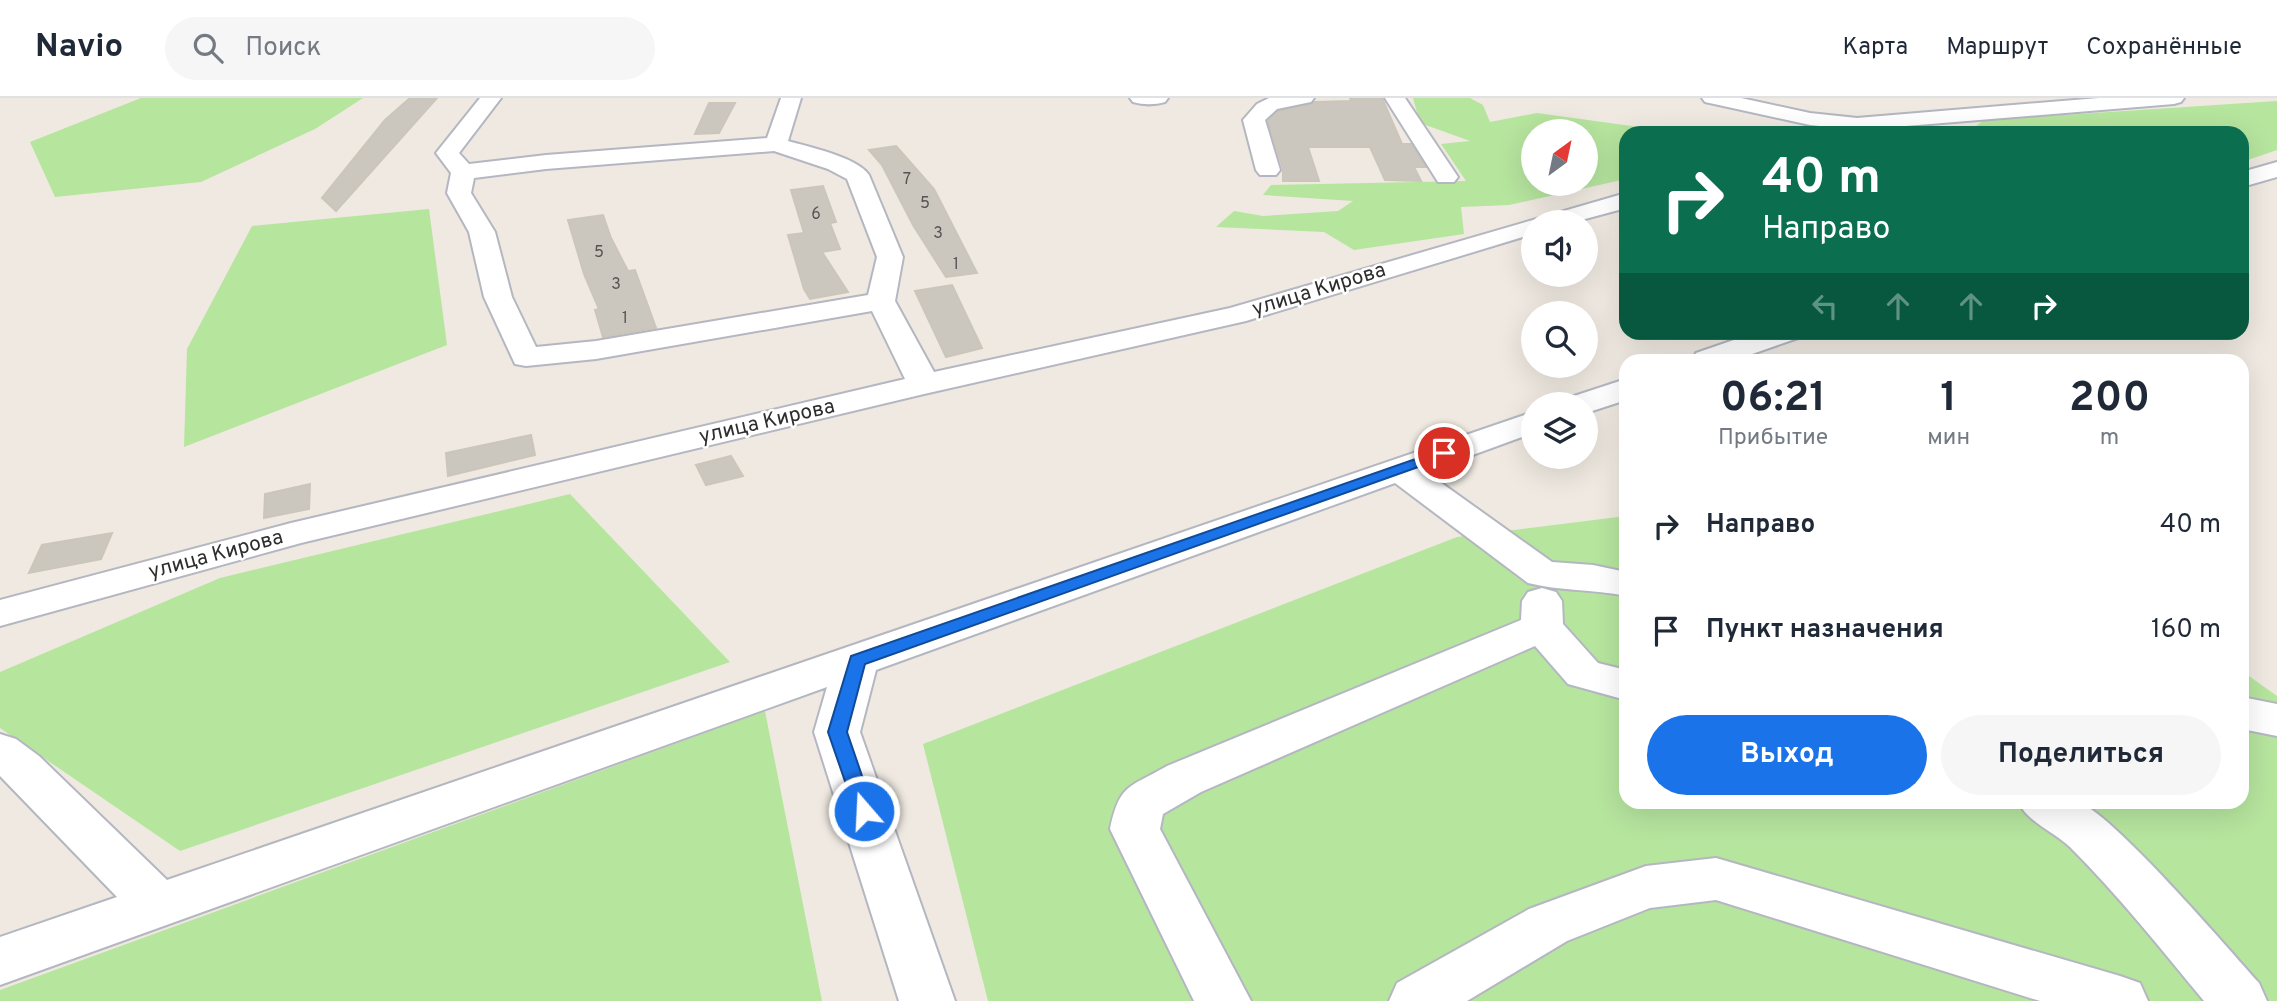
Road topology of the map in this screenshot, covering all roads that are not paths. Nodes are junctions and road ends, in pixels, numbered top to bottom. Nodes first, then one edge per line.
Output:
1 (491, 98) edge
2 (791, 98) edge
3 (1140, 98) edge
4 (1158, 98) edge
5 (1304, 98) edge
6 (1395, 98) edge
7 (1712, 98) edge
8 (2174, 98) edge
9 (1843, 126) edge
10 (1874, 126) edge
11 (776, 144) junction
12 (2277, 169) edge
13 (1268, 170) dead end
14 (463, 172) junction
15 (1446, 177) dead end
16 (2249, 178) edge
17 (1619, 202) edge
18 (1590, 210) edge
19 (1521, 230) edge
20 (881, 301) junction
21 (1764, 340) edge
22 (1724, 354) edge
23 (924, 384) junction
24 (1619, 391) edge
25 (1598, 399) edge
26 (1521, 426) edge
27 (1399, 469) junction
28 (1542, 574) junction
29 (1619, 583) edge
30 (0, 613) edge
31 (1542, 627) junction
32 (857, 660) junction
33 (1619, 683) edge
34 (2249, 714) edge
35 (2277, 720) edge
36 (0, 751) edge
37 (2052, 809) edge
38 (160, 907) junction
39 (0, 961) edge
40 (927, 1001) edge
41 (1223, 1001) edge
42 (1417, 1001) edge
43 (2120, 1001) edge
44 (2239, 1001) edge

1 - 14 street
2 - 11 street
3 - 4 street
5 - 13 street
6 - 15 street
7 - 9 street
8 - 10 street
11 - 14 street
11 - 20 street
12 - 16 street
14 - 20 street
17 - 18 street
19 - 23 street, улица Кирова
20 - 23 street
21 - 22 street
23 - 30 street, улица Кирова
24 - 25 street
26 - 27 street
27 - 28 street
27 - 32 street
28 - 29 street
28 - 31 street
31 - 33 street
31 - 41 street
32 - 38 street
32 - 40 street
34 - 35 street
36 - 38 street
37 - 44 street
38 - 39 street
42 - 43 street

